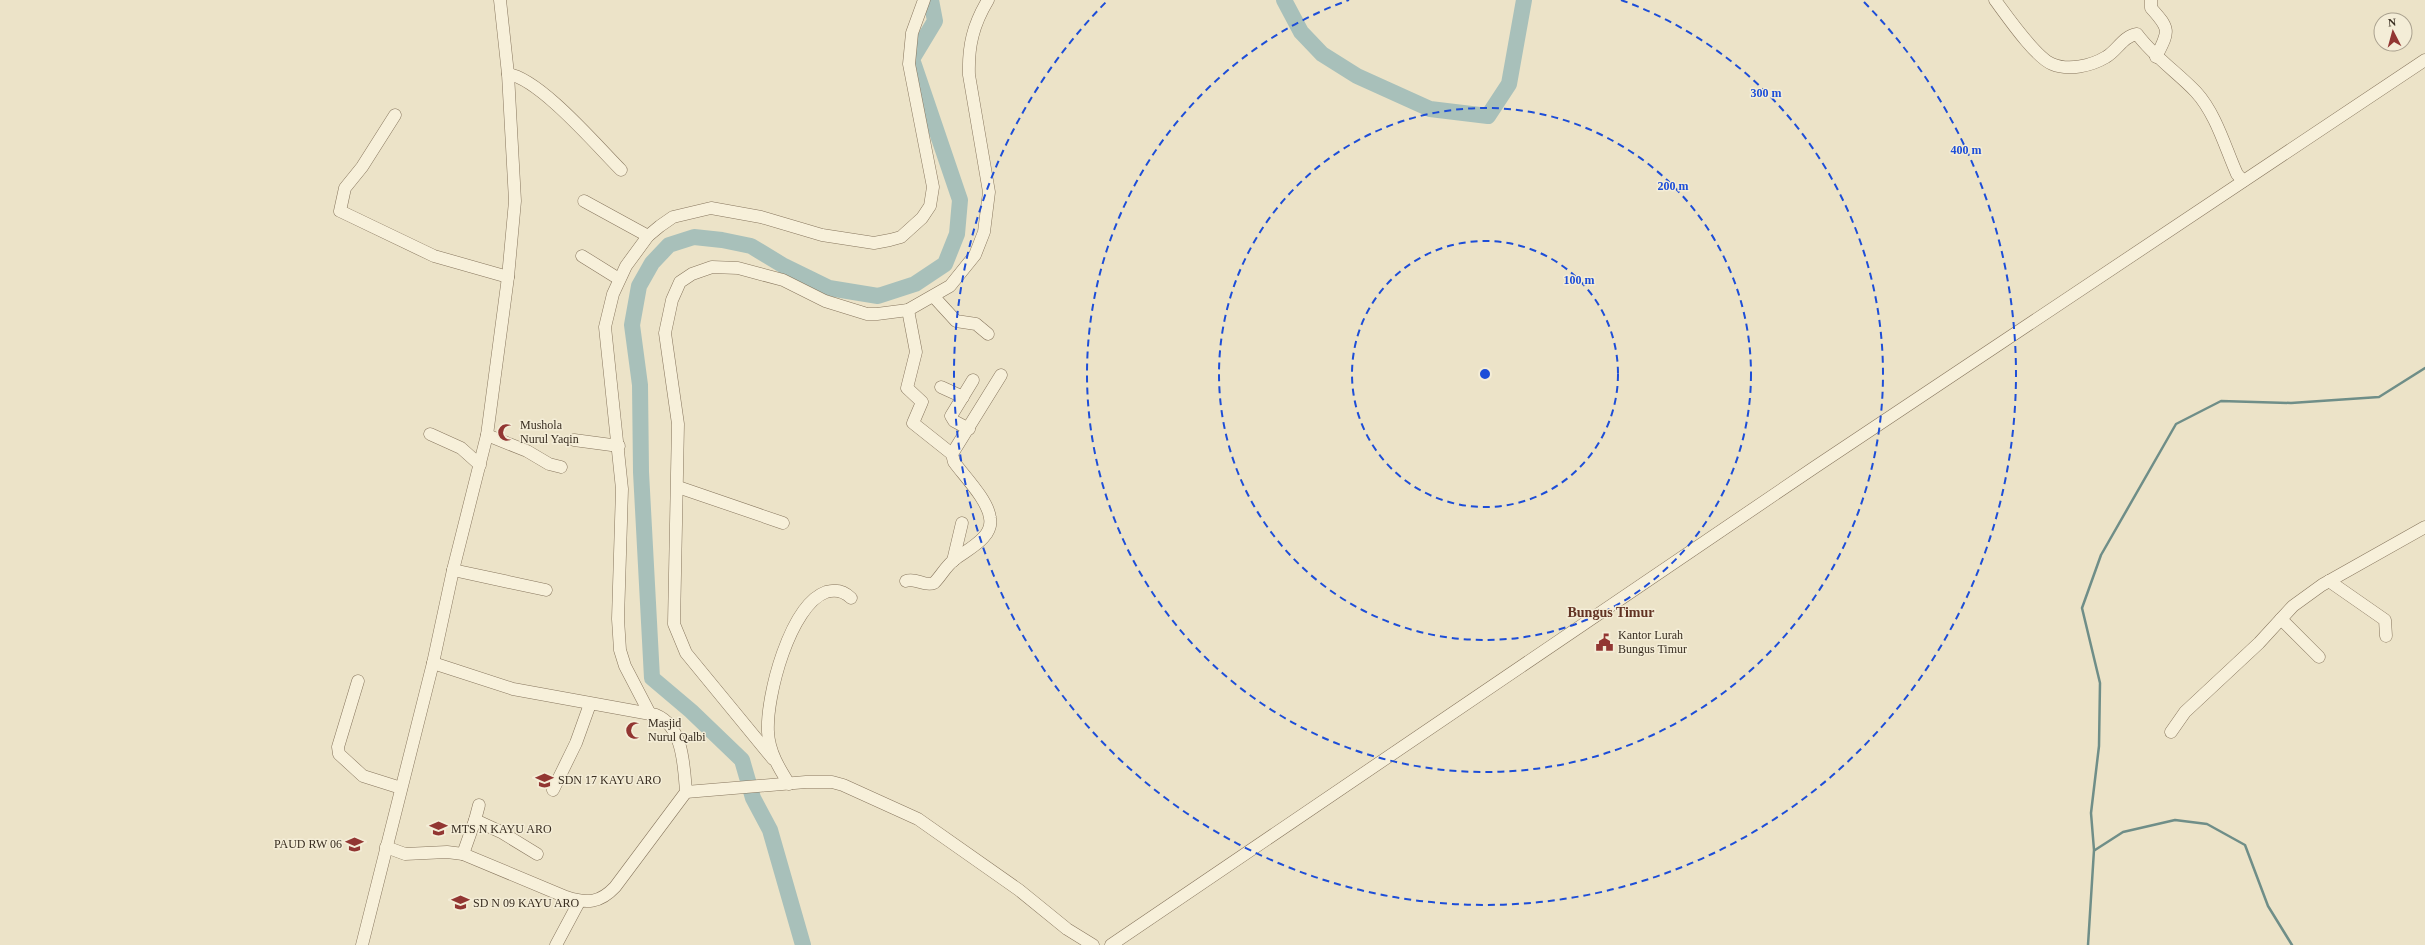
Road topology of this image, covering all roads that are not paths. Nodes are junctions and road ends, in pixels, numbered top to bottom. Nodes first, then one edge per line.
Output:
1 (500, 0) edge
2 (924, 0) edge
3 (988, 0) edge
4 (1995, 0) edge
5 (2152, 0) edge
6 (2156, 57) junction
7 (2425, 60) edge
8 (508, 74) junction
9 (395, 115) dead end
10 (621, 170) dead end
11 (2243, 181) junction
12 (584, 200) dead end
13 (645, 235) junction
14 (582, 256) dead end
15 (508, 277) junction
16 (618, 279) junction
17 (936, 298) junction
18 (908, 310) junction
19 (988, 334) dead end
20 (1001, 375) dead end
21 (973, 380) dead end
22 (941, 387) dead end
23 (963, 397) junction
24 (969, 429) junction
25 (430, 434) dead end
26 (487, 436) junction
27 (574, 440) dead end
28 (619, 446) junction
29 (952, 454) junction
30 (480, 465) junction
31 (561, 467) dead end
32 (678, 487) junction
33 (783, 523) dead end
34 (962, 523) dead end
35 (2425, 527) edge
36 (953, 561) junction
37 (453, 570) junction
38 (906, 581) dead end
39 (2329, 581) junction
40 (546, 590) dead end
41 (851, 598) dead end
42 (2281, 620) junction
43 (2386, 636) dead end
44 (2319, 657) dead end
45 (433, 663) junction
46 (358, 681) dead end
47 (590, 704) junction
48 (650, 714) junction
49 (2171, 732) dead end
50 (773, 759) junction
51 (784, 785) junction
52 (401, 788) junction
53 (553, 790) dead end
54 (686, 792) junction
55 (479, 805) dead end
56 (475, 820) junction
57 (386, 847) junction
58 (463, 854) junction
59 (537, 854) dead end
60 (579, 902) junction
61 (362, 945) edge
62 (556, 945) edge
63 (1093, 945) edge
64 (1111, 945) edge

1 - 8 street
2 - 13 street
3 - 17 street
4 - 6 street
5 - 6 street
6 - 11 street
7 - 11 street
8 - 10 street
8 - 15 street
9 - 15 street
11 - 64 street
12 - 13 street
13 - 16 street
14 - 16 street
15 - 26 street
16 - 28 street
17 - 18 street
17 - 19 street
18 - 29 street
18 - 32 street
20 - 24 street
21 - 23 street
22 - 23 street
23 - 24 street
24 - 29 street
25 - 30 street
26 - 30 street
26 - 31 street
27 - 28 street
28 - 48 street
29 - 36 street
30 - 37 street
32 - 33 street
32 - 50 street
34 - 36 street
35 - 39 street
36 - 38 street
37 - 40 street
37 - 45 street
39 - 42 street
39 - 43 street
41 - 50 street
42 - 44 street
42 - 49 street
45 - 47 street
45 - 52 street
46 - 52 street
47 - 48 street
47 - 53 street
48 - 54 street
50 - 51 street
51 - 54 street
51 - 63 street
52 - 57 street
54 - 60 street
55 - 56 street
56 - 58 street
56 - 59 street
57 - 58 street
57 - 61 street
58 - 60 street
60 - 62 street

